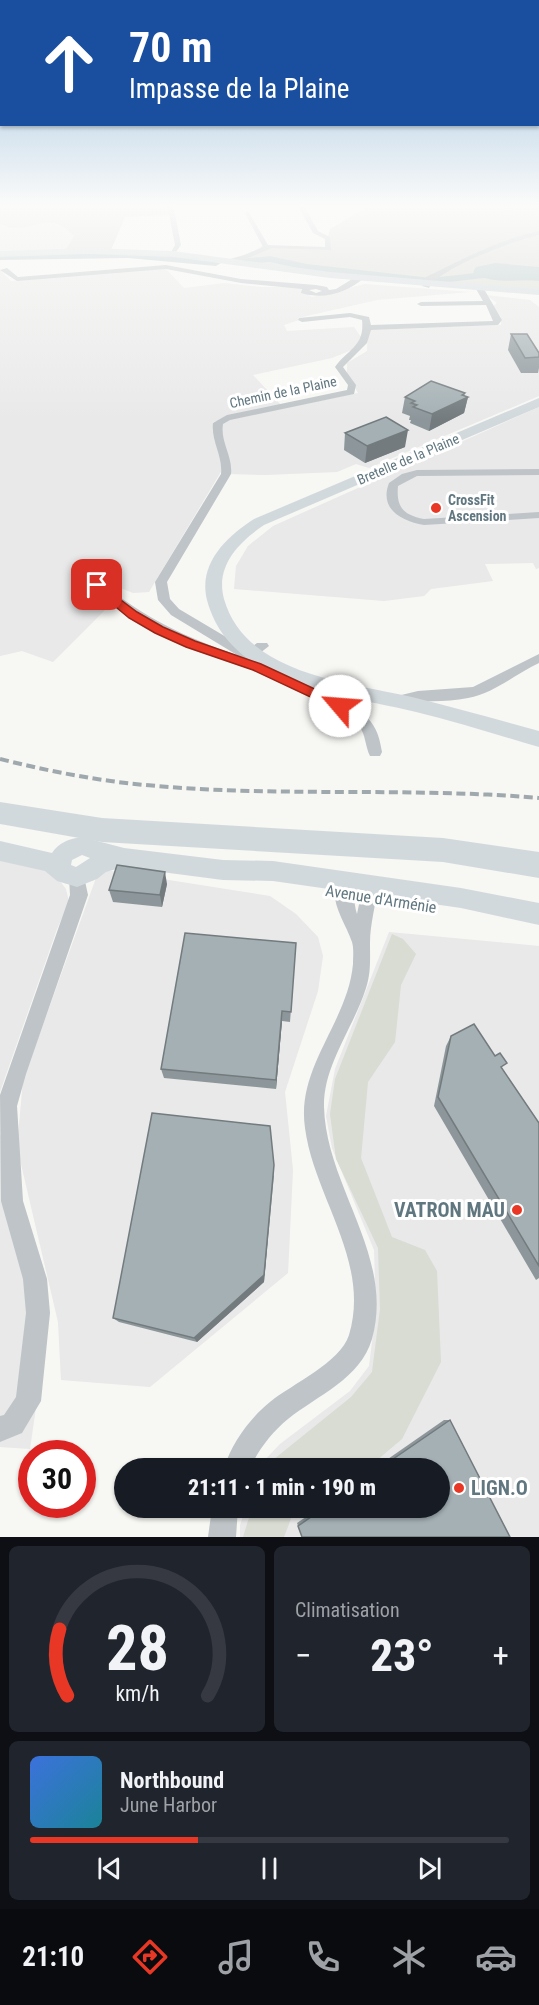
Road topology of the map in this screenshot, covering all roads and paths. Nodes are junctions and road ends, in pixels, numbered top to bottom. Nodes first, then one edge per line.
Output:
1 (12, 276) edge
2 (58, 276) edge
3 (213, 276) edge
4 (306, 276) edge
5 (328, 276) edge
6 (441, 276) edge
7 (353, 279) junction
8 (333, 283) junction
9 (427, 283) junction
10 (480, 290) junction
11 (325, 291) junction
12 (539, 293) edge
13 (487, 303) junction
14 (421, 304) dead end
15 (302, 320) dead end
16 (368, 328) junction
17 (536, 406) edge
18 (539, 472) edge
19 (539, 515) edge
20 (97, 585) dead end
21 (251, 654) junction
22 (539, 658) edge
23 (398, 701) junction
24 (539, 739) edge
25 (375, 752) dead end
26 (0, 796) edge
27 (0, 813) edge
28 (0, 840) edge
29 (539, 846) edge
30 (0, 851) edge
31 (78, 863) junction
32 (539, 865) edge
33 (343, 887) junction
34 (369, 891) junction
35 (539, 914) edge
36 (539, 923) edge
37 (361, 942) junction
38 (0, 1429) edge
39 (241, 1458) edge
40 (224, 1518) edge
41 (222, 1537) edge

1 - 2 street
3 - 11 street
4 - 8 main road
5 - 7 main road
6 - 9 street
7 - 8 main road
7 - 9 main road
7 - 11 street
8 - 11 street
9 - 10 main road
10 - 12 main road
10 - 13 street
13 - 14 street
13 - 16 street
15 - 16 street
16 - 21 street, Chemin de la Plaine
17 - 21 main road, Bretelle de la Plaine
18 - 19 street
20 - 21 street
21 - 23 main road, Bretelle de la Plaine
21 - 25 street
22 - 23 street
23 - 24 main road, Bretelle de la Plaine
26 - 29 highway
27 - 32 highway
28 - 31 main road, Avenue d'Arménie
30 - 31 main road
31 - 33 main road, Avenue d'Arménie
31 - 38 street
33 - 34 main road, Avenue d'Arménie
33 - 37 street
34 - 35 main road, Avenue d'Arménie
34 - 36 main road, Avenue d'Arménie
34 - 37 street
37 - 39 street
40 - 41 street

